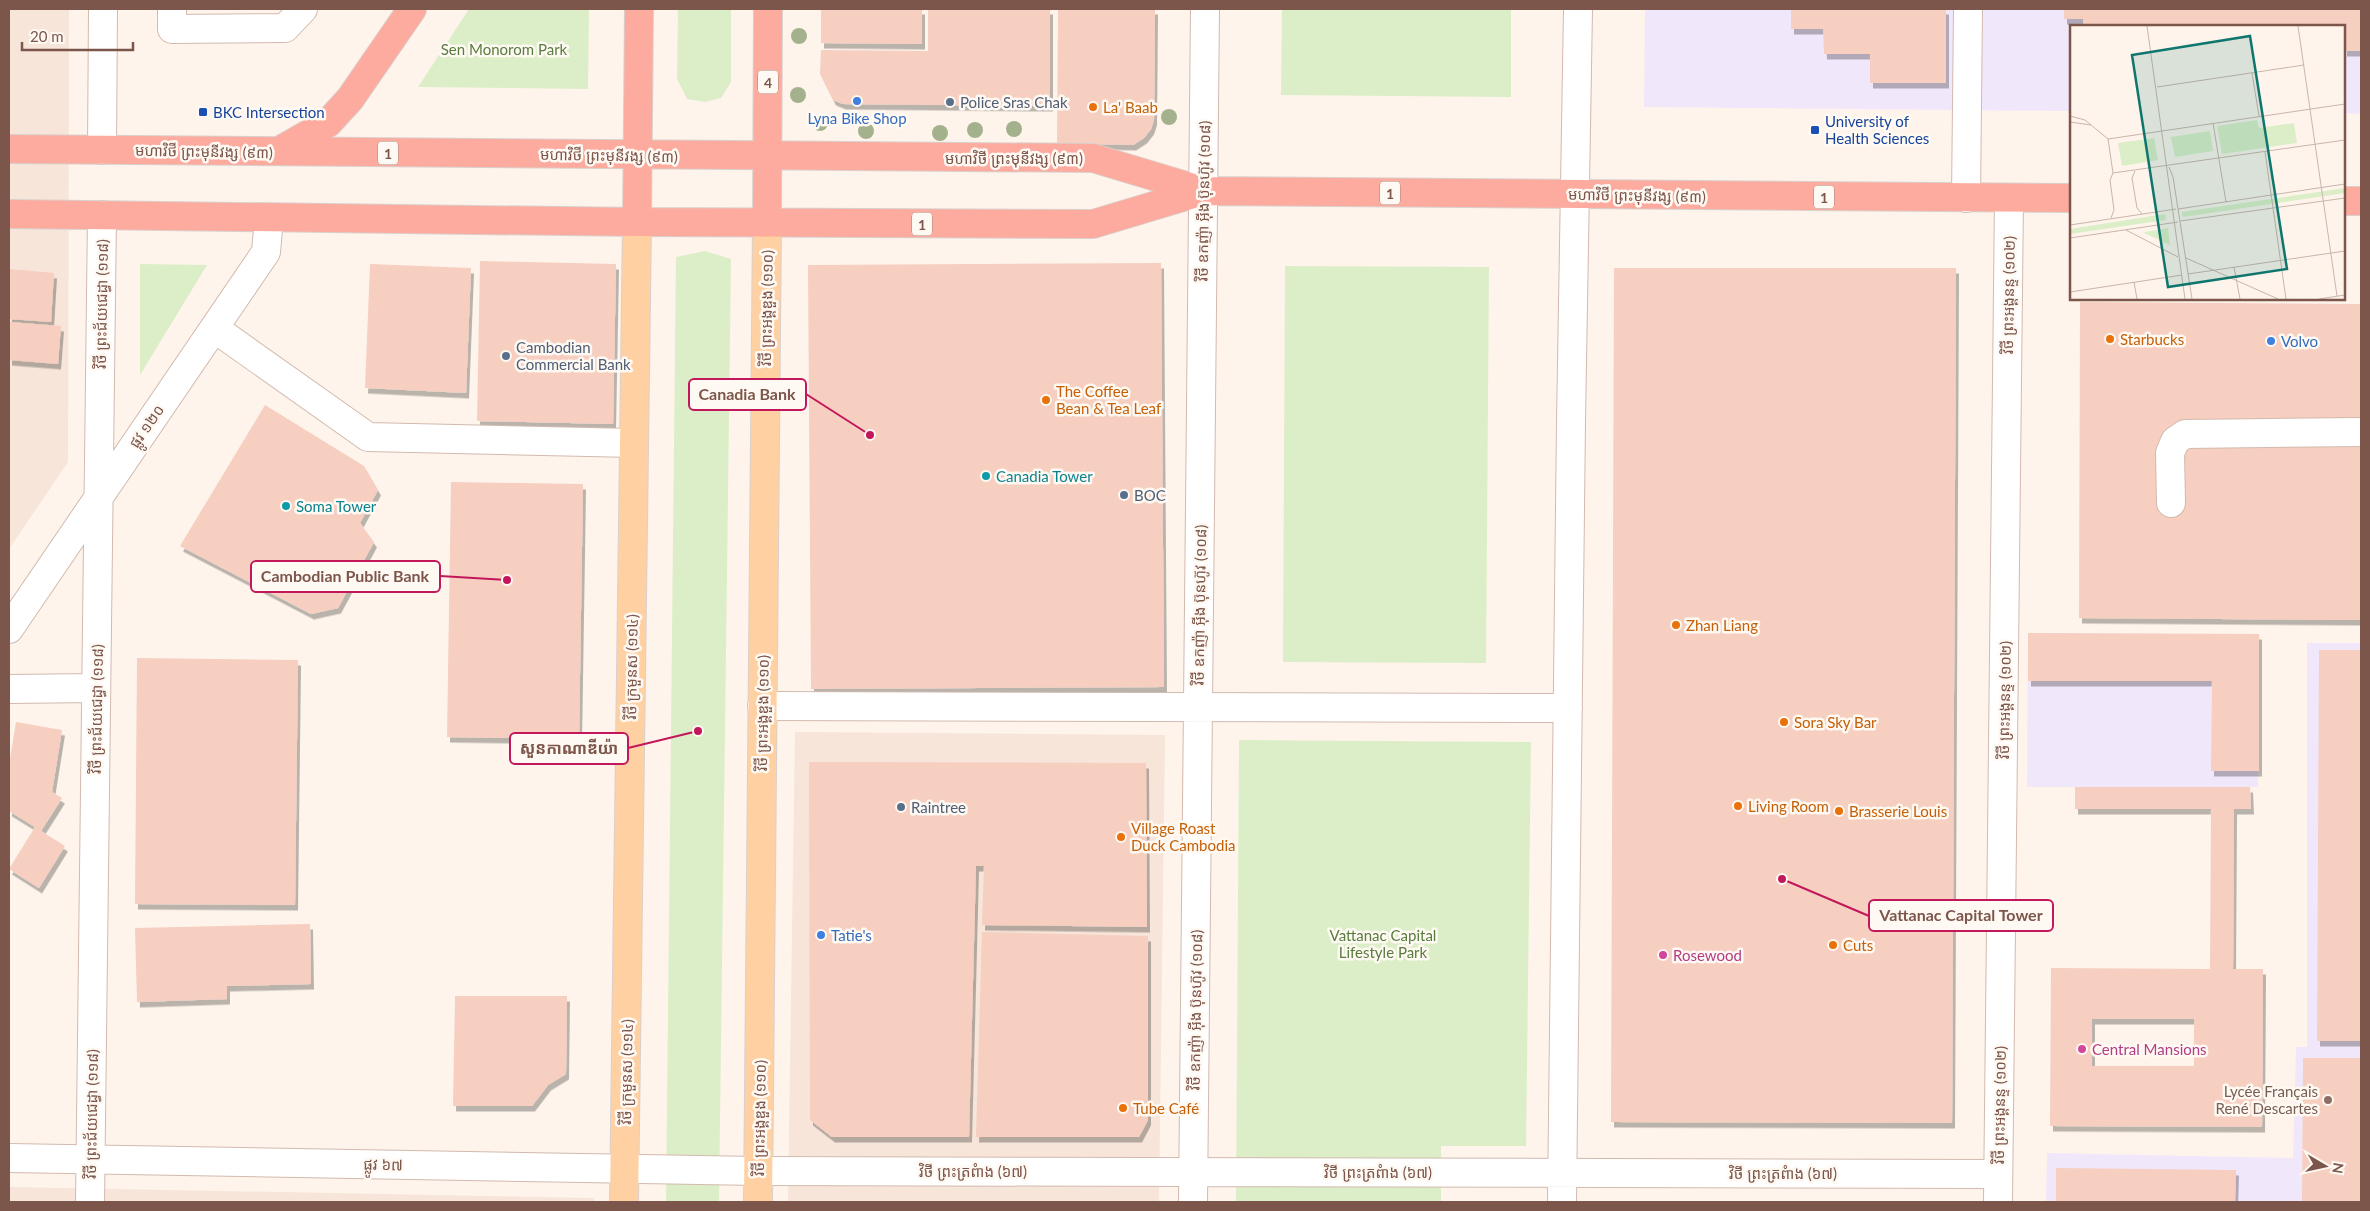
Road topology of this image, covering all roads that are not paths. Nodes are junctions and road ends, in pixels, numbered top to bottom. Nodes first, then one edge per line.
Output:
1 (103, 9) edge
2 (172, 9) edge
3 (303, 9) edge
4 (412, 9) edge
5 (639, 9) edge
6 (768, 9) edge
7 (1205, 9) edge
8 (1578, 9) edge
9 (1968, 9) edge
10 (9, 149) edge
11 (102, 150) junction
12 (279, 151) junction
13 (637, 155) junction
14 (768, 156) junction
15 (1204, 192) junction
16 (1576, 194) junction
17 (1966, 198) junction
18 (2009, 198) junction
19 (2070, 198) edge
20 (2345, 201) edge
21 (2361, 201) edge
22 (9, 214) edge
23 (102, 215) junction
24 (269, 218) junction
25 (637, 222) junction
26 (767, 223) junction
27 (214, 328) junction
28 (2361, 432) edge
29 (634, 442) junction
30 (99, 494) junction
31 (2171, 503) dead end
32 (9, 629) edge
33 (96, 688) junction
34 (9, 689) edge
35 (762, 706) junction
36 (1198, 707) junction
37 (1568, 708) junction
38 (9, 1158) edge
39 (91, 1160) junction
40 (624, 1168) junction
41 (758, 1171) junction
42 (1193, 1172) junction
43 (1562, 1172) junction
44 (1998, 1174) junction
45 (90, 1202) edge
46 (624, 1202) edge
47 (758, 1202) edge
48 (1193, 1202) edge
49 (1562, 1202) edge
50 (1998, 1202) edge

1 - 11 street
2 - 3 street
4 - 12 highway
5 - 13 highway
6 - 14 highway, 4
7 - 15 street, វិថី ឧកញ៉ា អ៊ីង ប៊ុនហ៊ូវ (១០៨)
8 - 16 street
9 - 17 street
10 - 11 highway, មហាវិថី ព្រះមុនីវង្ស (៩៣) / 1
11 - 12 highway, មហាវិថី ព្រះមុនីវង្ស (៩៣) / 1
12 - 13 highway, មហាវិថី ព្រះមុនីវង្ស (៩៣) / 1
13 - 14 highway, មហាវិថី ព្រះមុនីវង្ស (៩៣) / 1
13 - 25 highway
14 - 15 highway, មហាវិថី ព្រះមុនីវង្ស (៩៣) / 1
14 - 26 highway
15 - 16 highway, មហាវិថី ព្រះមុនីវង្ស (៩៣) / 1
15 - 26 highway, មហាវិថី ព្រះមុនីវង្ស (៩៣) / 1
15 - 36 street, វិថី ឧកញ៉ា អ៊ីង ប៊ុនហ៊ូវ (១០៨)
16 - 17 highway, មហាវិថី ព្រះមុនីវង្ស (៩៣) / 1
16 - 37 street
17 - 18 highway, មហាវិថី ព្រះមុនីវង្ស (៩៣) / 1
18 - 19 highway, មហាវិថី ព្រះមុនីវង្ស (៩៣) / 1
18 - 44 street, វិថី ព្រះអង្គនន្ទ (១០២)
20 - 21 highway
22 - 23 highway, មហាវិថី ព្រះមុនីវង្ស (៩៣) / 1
23 - 24 highway, មហាវិថី ព្រះមុនីវង្ស (៩៣) / 1
23 - 30 street, វិថី ព្រះជ័យជេដ្ធា (១១៨)
24 - 25 highway, មហាវិថី ព្រះមុនីវង្ស (៩៣) / 1
24 - 27 street, ផ្លូវ ១២០
25 - 26 highway, មហាវិថី ព្រះមុនីវង្ស (៩៣) / 1
25 - 29 main road, វិថី ក្រមួនស (១១៤)
26 - 35 main road, វិថី ព្រះអង្គឌួង (១១០)
27 - 29 street
27 - 30 street, ផ្លូវ ១២០
28 - 31 street
29 - 40 main road, វិថី ក្រមួនស (១១៤)
30 - 32 street, ផ្លូវ ១២០
30 - 33 street, វិថី ព្រះជ័យជេដ្ធា (១១៨)
33 - 34 street
33 - 39 street, វិថី ព្រះជ័យជេដ្ធា (១១៨)
35 - 36 street
35 - 41 main road, វិថី ព្រះអង្គឌួង (១១០)
36 - 37 street
36 - 42 street, វិថី ឧកញ៉ា អ៊ីង ប៊ុនហ៊ូវ (១០៨)
37 - 43 street
38 - 39 street, ផ្លូវ ៦៧
39 - 40 street, ផ្លូវ ៦៧
39 - 45 street, វិថី ព្រះជ័យជេដ្ធា (១១៨)
40 - 41 street, ផ្លូវ ៦៧
40 - 46 main road, វិថី ក្រមួនស (១១៤)
41 - 42 street, វិថី ព្រះត្រពំាង (៦៧)
41 - 47 main road, វិថី ព្រះអង្គឌួង (១១០)
42 - 43 street, វិថី ព្រះត្រពំាង (៦៧)
42 - 48 street, វិថី ឧកញ៉ា អ៊ីង ប៊ុនហ៊ូវ (១០៨)
43 - 44 street, វិថី ព្រះត្រពំាង (៦៧)
43 - 49 street
44 - 50 street, វិថី ព្រះអង្គនន្ទ (១០២)

